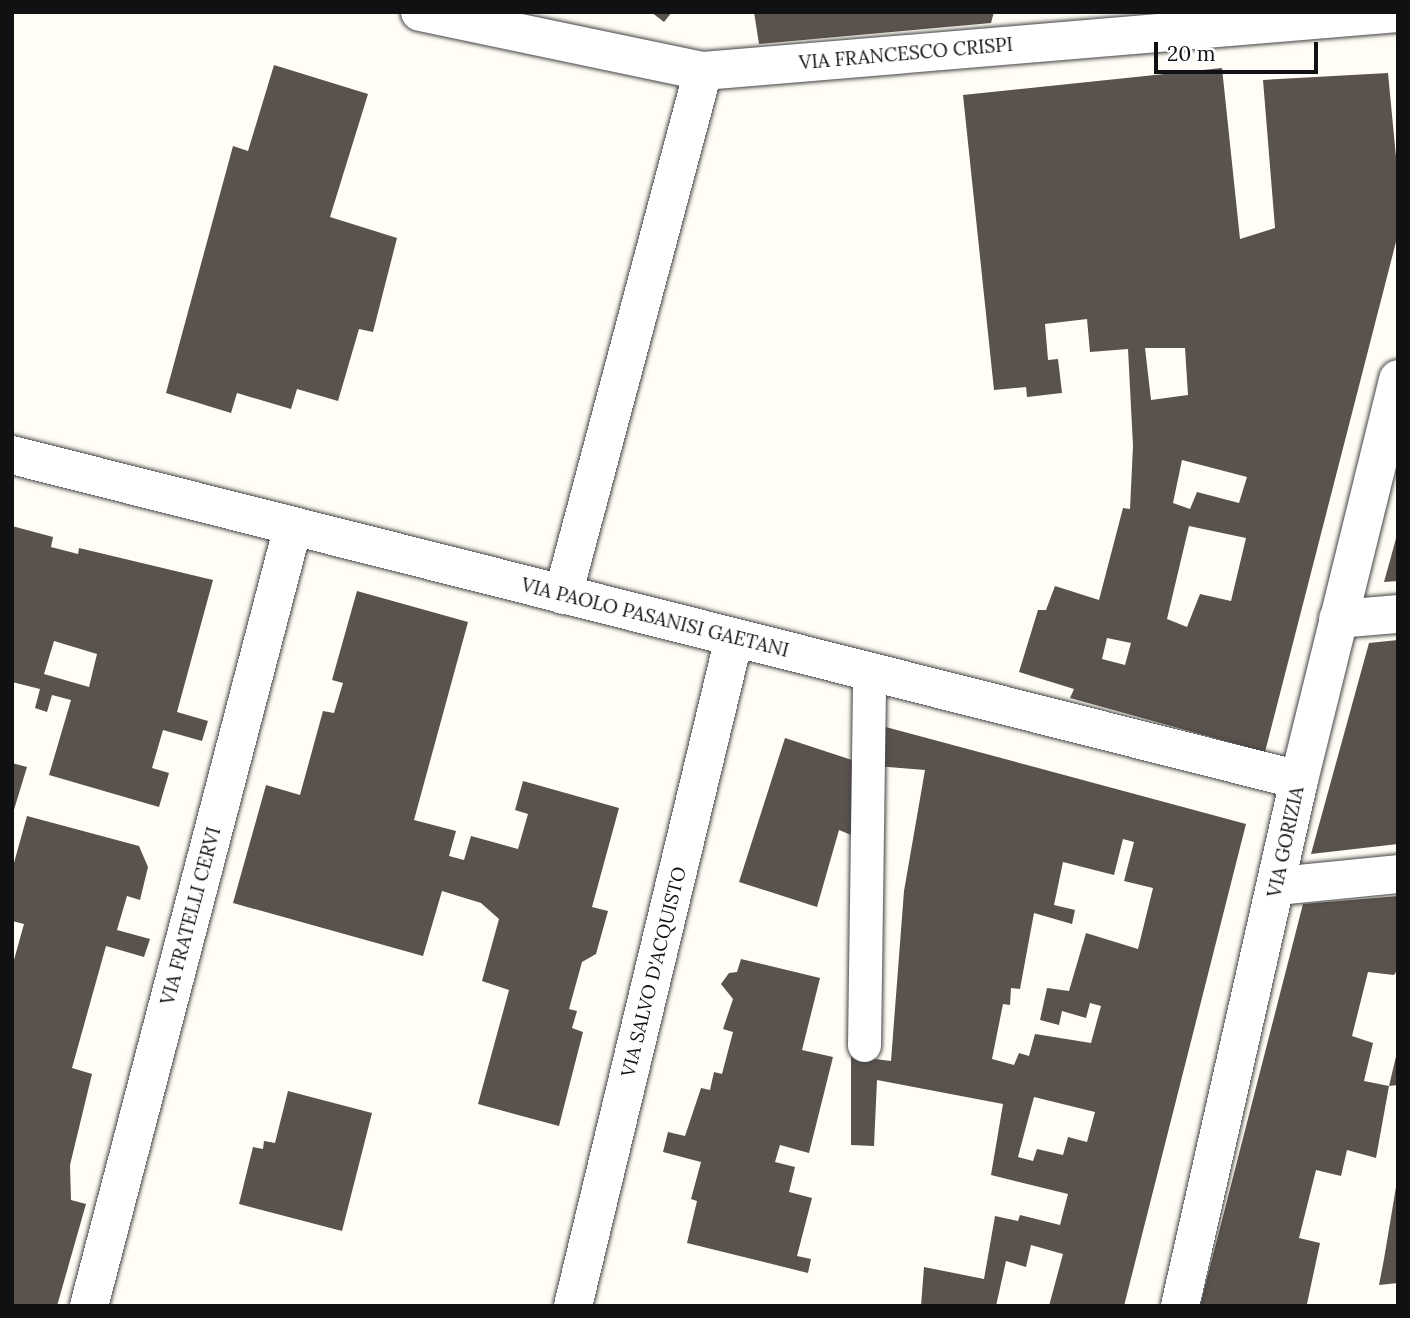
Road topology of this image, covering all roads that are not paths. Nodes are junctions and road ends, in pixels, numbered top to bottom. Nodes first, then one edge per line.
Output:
1 (428, 13) edge
2 (1398, 13) edge
3 (1031, 28) edge
4 (703, 71) junction
5 (1398, 379) edge
6 (12, 455) edge
7 (293, 526) junction
8 (563, 595) junction
9 (1398, 614) edge
10 (1338, 619) junction
11 (734, 638) junction
12 (869, 672) junction
13 (1299, 780) junction
14 (1398, 874) edge
15 (1278, 886) junction
16 (864, 1045) dead end
17 (89, 1306) edge
18 (573, 1306) edge
19 (1180, 1306) edge

1 - 4 street, VIA FRANCESCO CRISPI
2 - 3 street, VIA FRANCESCO CRISPI
3 - 4 street, VIA FRANCESCO CRISPI
4 - 8 street
5 - 10 street, VIA GORIZIA
6 - 7 street, VIA PAOLO PASANISI GAETANI
7 - 8 street, VIA PAOLO PASANISI GAETANI
7 - 17 street, VIA FRATELLI CERVI
8 - 11 street, VIA PAOLO PASANISI GAETANI
9 - 10 street
10 - 13 street, VIA GORIZIA
11 - 12 street, VIA PAOLO PASANISI GAETANI
11 - 18 street, VIA SALVO D'ACQUISTO
12 - 13 street, VIA PAOLO PASANISI GAETANI
12 - 16 lane
13 - 15 street, VIA GORIZIA
14 - 15 street
15 - 19 street, VIA GORIZIA

